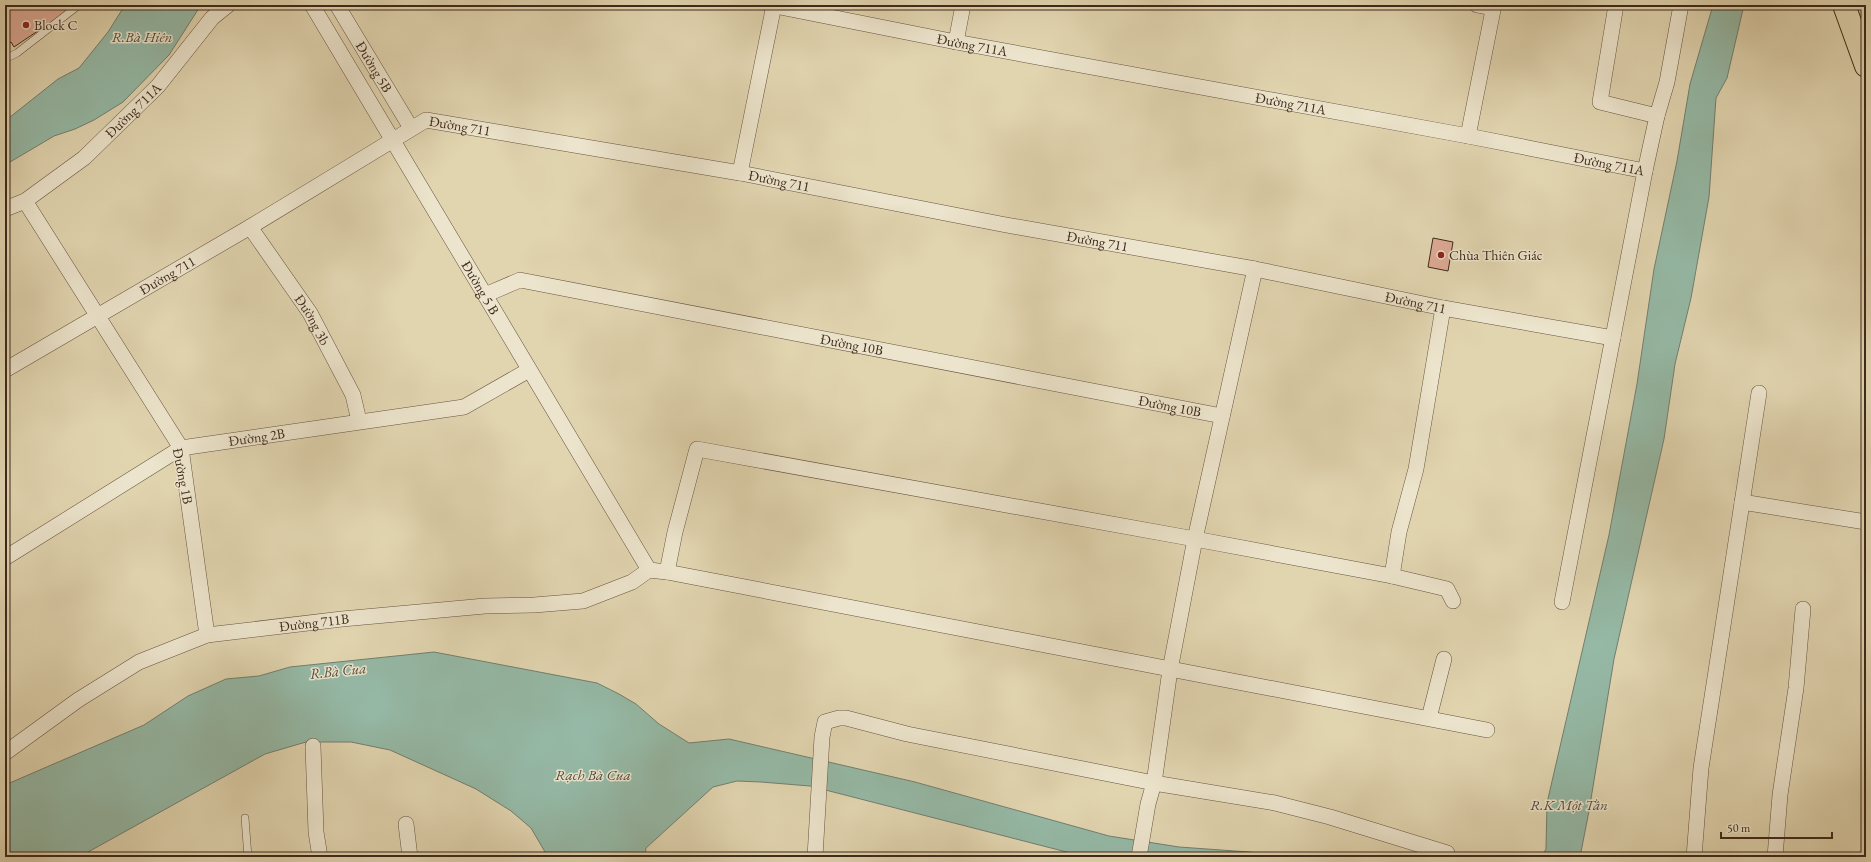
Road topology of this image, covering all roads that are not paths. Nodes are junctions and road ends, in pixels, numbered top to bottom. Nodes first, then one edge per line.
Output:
1 (79, 5) edge
2 (228, 5) edge
3 (312, 5) edge
4 (337, 5) edge
5 (773, 5) edge
6 (963, 5) edge
7 (1477, 5) edge
8 (1616, 5) edge
9 (1682, 5) edge
10 (1844, 5) edge
11 (1494, 7) edge
12 (956, 42) junction
13 (5, 59) edge
14 (1866, 66) edge
15 (1657, 116) junction
16 (411, 128) junction
17 (1468, 136) junction
18 (392, 140) junction
19 (1645, 170) junction
20 (740, 173) junction
21 (25, 201) junction
22 (5, 209) edge
23 (250, 227) junction
24 (1255, 269) junction
25 (485, 295) junction
26 (1444, 308) junction
27 (96, 316) junction
28 (1613, 338) junction
29 (5, 370) edge
30 (529, 370) junction
31 (1759, 393) dead end
32 (1222, 416) junction
33 (359, 421) junction
34 (181, 448) junction
35 (1742, 502) junction
36 (1866, 522) edge
37 (1195, 538) junction
38 (5, 558) edge
39 (648, 570) junction
40 (667, 572) junction
41 (1392, 576) junction
42 (1453, 601) dead end
43 (1562, 602) dead end
44 (1803, 609) dead end
45 (207, 635) junction
46 (1444, 659) dead end
47 (1170, 670) junction
48 (1429, 718) junction
49 (1487, 730) dead end
50 (313, 746) dead end
51 (5, 753) edge
52 (1154, 783) junction
53 (245, 818) dead end
54 (406, 824) dead end
55 (1447, 853) dead end
56 (248, 857) edge
57 (320, 857) edge
58 (410, 857) edge
59 (815, 857) edge
60 (1139, 857) edge
61 (1694, 857) edge
62 (1775, 857) edge

1 - 13 lane
2 - 21 street, Đường 711A
3 - 18 street, Đường 5 B
4 - 16 street, Đường 5B
5 - 12 street, Đường 711A
5 - 20 street
6 - 12 street
7 - 11 street
8 - 15 street
9 - 15 street
10 - 14 highway
11 - 17 street
12 - 17 street, Đường 711A
15 - 19 street
16 - 18 street, Đường 711
16 - 20 street, Đường 711
17 - 19 street, Đường 711A
18 - 23 street, Đường 711
18 - 25 street, Đường 5 B
19 - 28 street, Đường 711A
20 - 24 street, Đường 711
21 - 22 street, Đường 711A
21 - 27 street, Đường 1B
23 - 27 street, Đường 711
23 - 33 street, Đường 3b
24 - 26 street, Đường 711
24 - 32 street
25 - 30 street, Đường 5 B
25 - 32 street, Đường 10B
26 - 28 street, Đường 711
26 - 41 street
27 - 29 street, Đường 711
27 - 34 street, Đường 1B
28 - 43 street, Đường 711A
30 - 33 street, Đường 2B
30 - 39 street, Đường 5 B
31 - 35 street
32 - 37 street
33 - 34 street, Đường 2B
34 - 38 street, Đường 2B
34 - 45 street, Đường 1B
35 - 36 street
35 - 61 street
37 - 40 street
37 - 41 street
37 - 47 street
39 - 40 street
39 - 45 street, Đường 711B
40 - 47 street
41 - 42 street
44 - 62 street
45 - 51 street, Đường 711B
46 - 48 street
47 - 48 street
47 - 52 street
48 - 49 street
50 - 57 street
52 - 55 street
52 - 59 street
52 - 60 street
53 - 56 lane
54 - 58 street

